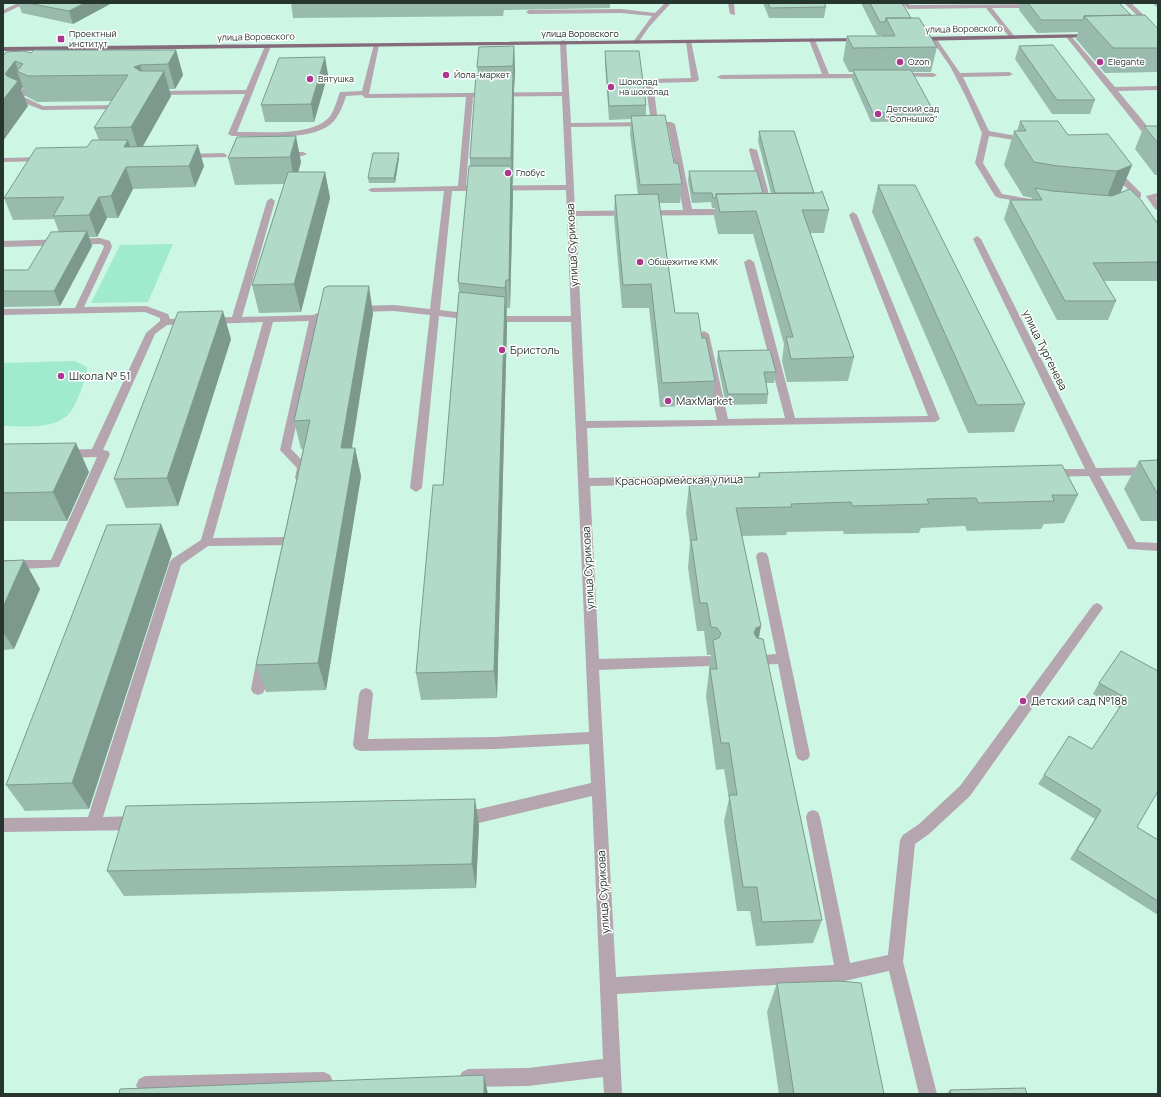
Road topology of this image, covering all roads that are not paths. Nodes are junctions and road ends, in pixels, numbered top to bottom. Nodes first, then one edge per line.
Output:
1 (23, 3) edge
2 (668, 3) edge
3 (731, 3) edge
4 (905, 3) edge
5 (1127, 3) edge
6 (1039, 6) edge
7 (988, 7) junction
8 (3, 12) edge
9 (529, 12) dead end
10 (733, 14) dead end
11 (657, 15) junction
12 (1156, 35) edge
13 (1069, 36) junction
14 (1098, 36) edge
15 (1012, 38) junction
16 (873, 39) edge
17 (911, 39) edge
18 (934, 39) junction
19 (812, 40) junction
20 (563, 42) junction
21 (636, 42) junction
22 (688, 42) junction
23 (376, 44) junction
24 (268, 46) junction
25 (58, 48) junction
26 (3, 49) edge
27 (50, 58) edge
28 (1009, 74) dead end
29 (887, 75) edge
30 (933, 75) edge
31 (958, 75) junction
32 (826, 76) junction
33 (872, 76) edge
34 (721, 77) dead end
35 (1158, 88) edge
36 (28, 89) edge
37 (1113, 89) junction
38 (249, 92) junction
39 (147, 93) edge
40 (366, 93) junction
41 (470, 94) junction
42 (565, 94) junction
43 (118, 107) edge
44 (655, 124) junction
45 (566, 125) junction
46 (986, 133) junction
47 (1036, 142) edge
48 (1158, 142) edge
49 (753, 150) dead end
50 (273, 154) edge
51 (303, 154) dead end
52 (176, 156) edge
53 (223, 156) dead end
54 (56, 159) edge
55 (3, 160) edge
56 (1105, 165) edge
57 (569, 187) junction
58 (448, 189) junction
59 (462, 189) junction
60 (372, 190) dead end
61 (1158, 196) edge
62 (271, 201) dead end
63 (1046, 205) edge
64 (1111, 207) edge
65 (1158, 207) edge
66 (688, 212) junction
67 (740, 212) edge
68 (770, 212) edge
69 (571, 214) junction
70 (854, 215) dead end
71 (977, 240) dead end
72 (3, 244) edge
73 (749, 262) dead end
74 (78, 311) junction
75 (3, 312) edge
76 (435, 313) junction
77 (315, 318) junction
78 (269, 319) junction
79 (576, 319) junction
80 (236, 320) junction
81 (165, 322) junction
82 (704, 334) dead end
83 (791, 422) junction
84 (723, 423) junction
85 (581, 425) junction
86 (96, 453) junction
87 (57, 454) edge
88 (1158, 471) edge
89 (1092, 472) junction
90 (1040, 473) edge
91 (748, 479) edge
92 (583, 482) junction
93 (416, 488) dead end
94 (299, 489) edge
95 (292, 526) edge
96 (288, 541) junction
97 (206, 542) junction
98 (1158, 547) edge
99 (285, 556) edge
100 (762, 556) dead end
101 (3, 565) edge
102 (1097, 608) dead end
103 (266, 650) edge
104 (783, 659) junction
105 (756, 660) edge
106 (708, 662) dead end
107 (592, 665) junction
108 (258, 689) edge
109 (366, 694) dead end
110 (596, 738) junction
111 (803, 755) dead end
112 (598, 788) junction
113 (448, 816) edge
114 (813, 817) dead end
115 (148, 822) edge
116 (93, 824) junction
117 (3, 825) edge
118 (895, 962) junction
119 (844, 973) junction
120 (608, 986) junction
121 (611, 1067) junction
122 (448, 1078) edge
123 (337, 1081) edge
124 (145, 1085) dead end
125 (612, 1094) edge
126 (928, 1094) edge

1 - 8 street
2 - 11 street
3 - 10 street
4 - 7 street
5 - 12 street
6 - 7 street
7 - 15 street
9 - 11 street
11 - 21 street
13 - 14 main road, улица Воровского
13 - 15 main road, улица Воровского
13 - 37 street
15 - 18 main road, улица Воровского
16 - 19 main road, улица Воровского
17 - 18 main road, улица Воровского
18 - 31 street
19 - 22 main road, улица Воровского
19 - 32 street
20 - 21 main road, улица Воровского
20 - 23 main road, улица Воровского
20 - 42 street, улица Сурикова
21 - 22 main road, улица Воровского
22 - 44 street
23 - 24 main road, улица Воровского
23 - 40 street
24 - 25 main road, улица Воровского
24 - 38 street
25 - 26 main road, улица Воровского
25 - 27 street
28 - 31 street
29 - 30 street
31 - 46 street
32 - 33 street
32 - 34 street
35 - 37 street
36 - 43 street
37 - 48 street
38 - 39 street
38 - 40 street
40 - 41 street
41 - 42 street
41 - 59 street
42 - 45 street, улица Сурикова
44 - 45 street
44 - 66 street
45 - 57 street, улица Сурикова
46 - 47 street
46 - 63 street
49 - 68 street
50 - 51 street
52 - 53 street
54 - 55 street
56 - 64 street
57 - 59 street
57 - 69 street, улица Сурикова
58 - 59 street
58 - 60 street
58 - 76 street
61 - 65 street
62 - 80 street
66 - 67 street
66 - 69 street
69 - 79 street, улица Сурикова
70 - 83 street
71 - 89 street, улица Тургенева
72 - 74 street
73 - 83 street
74 - 75 street
74 - 81 street
76 - 77 street
76 - 79 street
76 - 93 street
77 - 78 street
77 - 94 street
78 - 80 street
78 - 97 street
79 - 85 street, улица Сурикова
80 - 81 street
81 - 86 street
82 - 84 street
83 - 84 street
84 - 85 street
85 - 92 street, улица Сурикова
86 - 87 street
86 - 101 street
88 - 89 street
89 - 90 street
89 - 98 street, улица Тургенева
91 - 92 street, Красноармейская улица
92 - 107 street, улица Сурикова
95 - 96 street
96 - 97 street
96 - 99 street
97 - 116 street
100 - 104 street
102 - 118 street
103 - 108 street
104 - 105 street
104 - 111 street
106 - 107 street
107 - 110 street, улица Сурикова
109 - 110 street
110 - 112 street, улица Сурикова
112 - 113 street
112 - 120 street, улица Сурикова
114 - 119 street
115 - 116 street
116 - 117 street
118 - 119 street
118 - 126 street
119 - 120 street
120 - 121 street, улица Сурикова
121 - 122 street
121 - 125 street, улица Сурикова
123 - 124 street

